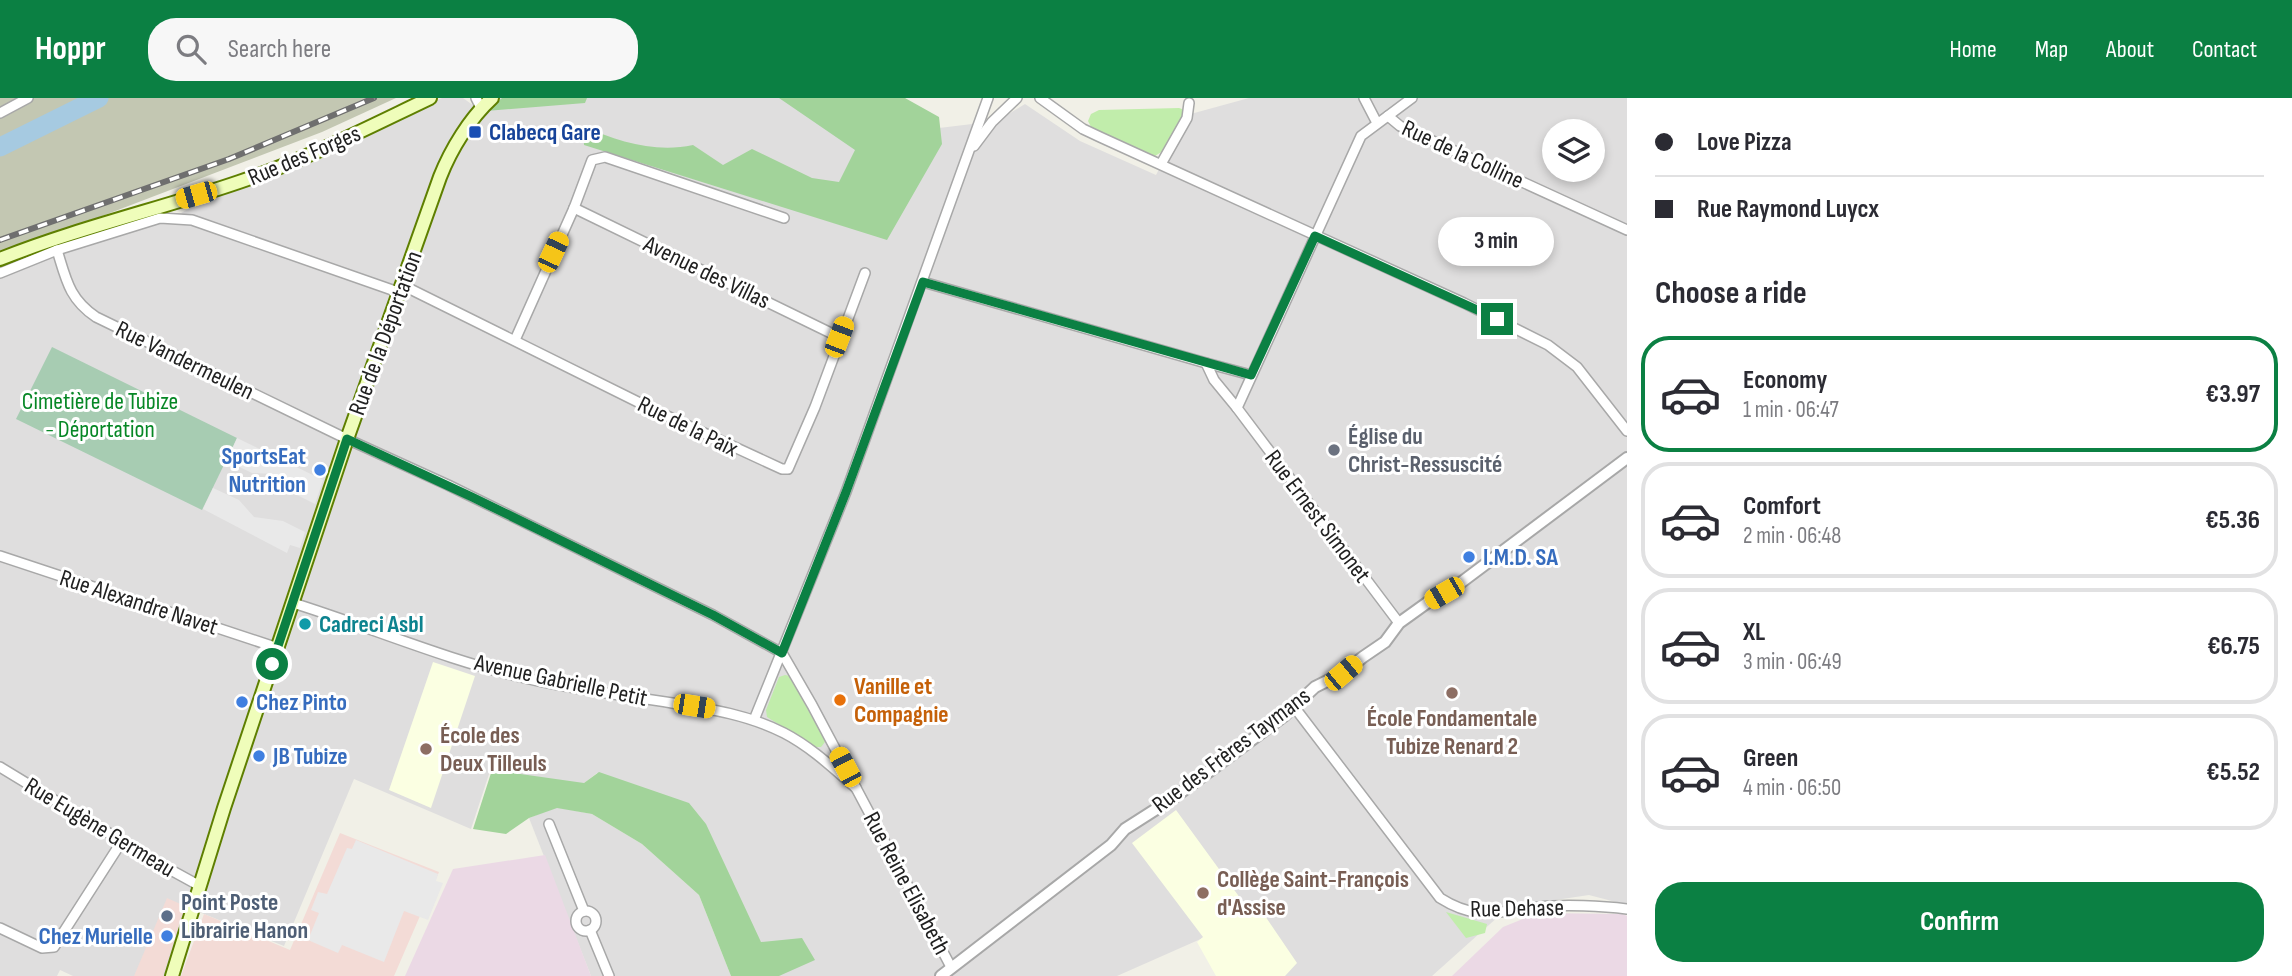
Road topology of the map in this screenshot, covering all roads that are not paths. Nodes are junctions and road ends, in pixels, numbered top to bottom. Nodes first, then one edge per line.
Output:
1 (27, 98) edge
2 (430, 98) edge
3 (492, 98) edge
4 (988, 98) edge
5 (1017, 98) edge
6 (1040, 98) edge
7 (1364, 98) edge
8 (1412, 98) edge
9 (478, 103) edge
10 (1189, 103) dead end
11 (0, 113) edge
12 (1388, 116) junction
13 (1377, 123) junction
14 (967, 156) junction
15 (1161, 164) junction
16 (175, 201) junction
17 (574, 208) junction
18 (160, 218) junction
19 (784, 218) dead end
20 (1627, 230) edge
21 (1315, 236) junction
22 (57, 250) junction
23 (0, 259) edge
24 (0, 273) edge
25 (864, 273) dead end
26 (923, 282) junction
27 (400, 288) junction
28 (839, 337) junction
29 (515, 340) junction
30 (1206, 363) junction
31 (1251, 375) junction
32 (1237, 408) junction
33 (1627, 431) edge
34 (347, 439) junction
35 (1627, 458) edge
36 (0, 556) edge
37 (293, 603) junction
38 (1399, 624) junction
39 (278, 648) junction
40 (782, 653) junction
41 (1295, 708) junction
42 (754, 720) junction
43 (0, 766) edge
44 (856, 788) junction
45 (549, 824) dead end
46 (122, 841) junction
47 (200, 886) junction
48 (1627, 909) edge
49 (0, 928) edge
50 (951, 967) junction
51 (172, 976) edge
52 (609, 976) edge
53 (941, 976) edge

1 - 11 street
2 - 16 main road, Rue des Forges
3 - 9 main road, Rue de la Déportation
4 - 14 street
5 - 14 street
6 - 15 street
7 - 13 street, Rue de la Colline
8 - 12 street
9 - 27 main road, Rue de la Déportation
10 - 15 street
12 - 13 street, Rue de la Colline
12 - 20 street, Rue de la Colline
13 - 21 street, Rue de la Colline
14 - 26 street
15 - 21 street
16 - 18 street
16 - 23 main road, Rue des Forges
17 - 19 street
17 - 28 street, Avenue des Villas
17 - 29 street
18 - 22 street
18 - 27 street
21 - 31 street
21 - 33 street
22 - 24 street
22 - 34 street, Rue Vandermeulen
25 - 28 street, Rue de la Paix
26 - 30 street
26 - 40 street
27 - 29 street, Rue de la Paix
27 - 34 main road, Rue de la Déportation
28 - 29 street, Rue de la Paix
30 - 31 street
30 - 32 street, Rue Ernest Simonet
31 - 32 street
32 - 38 street, Rue Ernest Simonet
34 - 37 main road, Rue de la Déportation
34 - 40 street, Rue Vandermeulen
35 - 38 street, Rue des Frères Taymans
36 - 39 street, Rue Alexandre Navet
37 - 39 main road, Rue de la Déportation
37 - 42 street, Avenue Gabrielle Petit
38 - 41 street, Rue des Frères Taymans
39 - 47 main road, Rue de la Déportation
40 - 42 street
40 - 44 street, Rue Reine Elisabeth
41 - 48 street, Rue Dehase
41 - 50 street, Rue des Frères Taymans
42 - 44 street, Avenue Gabrielle Petit
43 - 46 street, Rue Eugène Germeau
44 - 50 street, Rue Reine Elisabeth
45 - 52 street
46 - 47 street, Rue Eugène Germeau
46 - 49 street
47 - 51 main road, Rue de la Déportation
50 - 53 street, Rue des Frères Taymans

